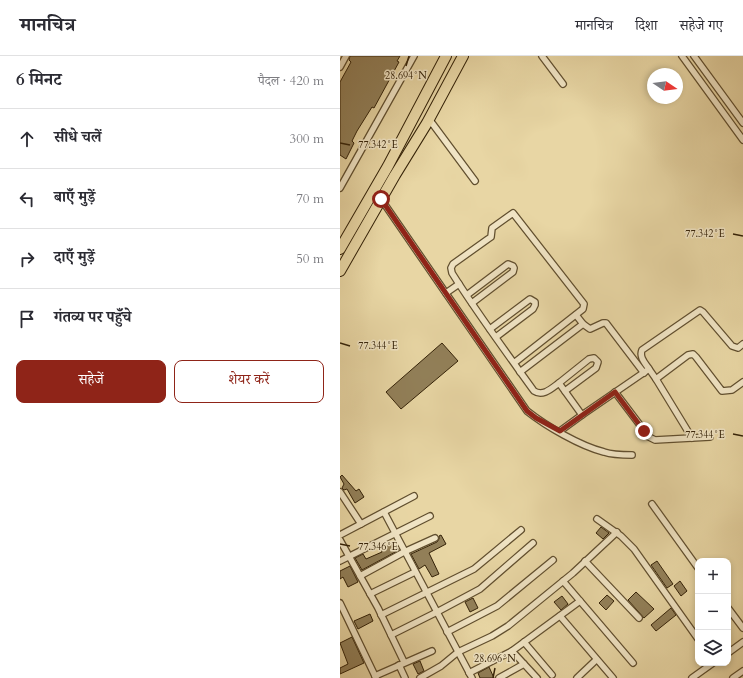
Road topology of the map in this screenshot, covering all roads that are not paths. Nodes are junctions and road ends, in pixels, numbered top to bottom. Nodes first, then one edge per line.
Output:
1 (346, 56) edge
2 (414, 56) edge
3 (446, 56) edge
4 (463, 56) edge
5 (542, 56) edge
6 (682, 56) edge
7 (694, 56) edge
8 (340, 67) edge
9 (563, 84) dead end
10 (727, 100) junction
11 (718, 106) junction
12 (428, 121) junction
13 (743, 123) edge
14 (743, 140) edge
15 (475, 181) dead end
16 (340, 188) edge
17 (381, 199) junction
18 (340, 249) edge
19 (340, 271) edge
20 (459, 284) junction
21 (446, 293) junction
22 (466, 295) junction
23 (472, 303) junction
24 (576, 315) junction
25 (583, 324) junction
26 (490, 329) junction
27 (496, 337) junction
28 (743, 344) edge
29 (514, 363) junction
30 (649, 369) junction
31 (520, 372) junction
32 (644, 373) junction
33 (656, 380) junction
34 (743, 382) edge
35 (559, 383) junction
36 (565, 391) junction
37 (615, 392) junction
38 (582, 414) junction
39 (560, 431) junction
40 (710, 437) dead end
41 (692, 438) junction
42 (632, 455) dead end
43 (340, 492) edge
44 (414, 496) dead end
45 (652, 504) dead end
46 (384, 512) junction
47 (430, 516) dead end
48 (597, 519) dead end
49 (361, 524) junction
50 (521, 530) dead end
51 (617, 532) junction
52 (395, 533) junction
53 (340, 535) edge
54 (435, 538) dead end
55 (340, 540) edge
56 (533, 543) dead end
57 (404, 552) junction
58 (349, 557) junction
59 (553, 560) dead end
60 (340, 561) edge
61 (585, 561) junction
62 (695, 564) edge
63 (415, 572) junction
64 (360, 576) junction
65 (563, 581) junction
66 (426, 592) junction
67 (370, 594) junction
68 (580, 600) junction
69 (340, 603) edge
70 (437, 612) junction
71 (731, 612) edge
72 (381, 615) junction
73 (560, 616) junction
74 (639, 618) dead end
75 (743, 628) edge
76 (447, 632) junction
77 (390, 635) junction
78 (695, 635) edge
79 (524, 642) junction
80 (743, 642) edge
81 (432, 651) dead end
82 (512, 651) junction
83 (731, 651) edge
84 (458, 652) junction
85 (596, 660) junction
86 (633, 663) dead end
87 (401, 664) junction
88 (524, 664) junction
89 (709, 666) edge
90 (743, 671) edge
91 (608, 673) junction
92 (470, 675) edge
93 (552, 675) dead end
94 (375, 677) edge
95 (405, 678) edge
96 (420, 678) edge
97 (499, 678) edge
98 (537, 678) edge
99 (577, 678) edge
100 (603, 678) edge
101 (613, 678) edge
102 (692, 678) edge
103 (733, 678) edge

1 - 8 street
2 - 16 street
3 - 18 highway
4 - 12 highway
5 - 9 street
6 - 11 street
7 - 10 street
10 - 11 street
10 - 13 street
11 - 14 street
12 - 15 street
12 - 17 highway
17 - 19 highway
17 - 21 street
20 - 21 street
20 - 22 street
20 - 24 street
21 - 39 street
22 - 23 street
22 - 23 street
23 - 26 street
24 - 25 street
24 - 29 street
25 - 31 street
25 - 32 street
26 - 27 street
26 - 27 street
27 - 29 street
28 - 30 street
29 - 31 street
30 - 32 street
30 - 33 street
31 - 35 street
32 - 37 street
33 - 34 street
33 - 41 street
35 - 36 street
35 - 36 street
36 - 38 street
37 - 38 street
37 - 41 street
38 - 39 street
39 - 42 street
40 - 41 street
43 - 49 street
44 - 46 street
45 - 62 street
46 - 49 street
46 - 52 street
47 - 52 street
48 - 51 street
49 - 53 street
50 - 66 street
51 - 61 street
51 - 78 street
52 - 57 street
52 - 58 street
54 - 57 street
55 - 58 street
56 - 70 street
57 - 63 street
57 - 64 street
58 - 60 street
58 - 64 street
59 - 76 street
61 - 65 street
61 - 74 street
63 - 66 street
63 - 67 street
64 - 67 street
65 - 68 street
65 - 84 street
66 - 70 street
66 - 72 street
67 - 72 street
68 - 73 street
68 - 86 street
69 - 94 street
70 - 76 street
70 - 77 street
71 - 75 street
72 - 77 street
73 - 79 street
73 - 85 street
76 - 84 street
77 - 87 street
79 - 82 street
79 - 93 street
80 - 83 street
81 - 87 street
82 - 88 street
82 - 92 street
84 - 92 street
84 - 96 street
85 - 91 street
85 - 99 street
87 - 94 street
87 - 95 street
88 - 97 street
88 - 98 street
89 - 102 street
90 - 103 street
91 - 100 street
91 - 101 street

